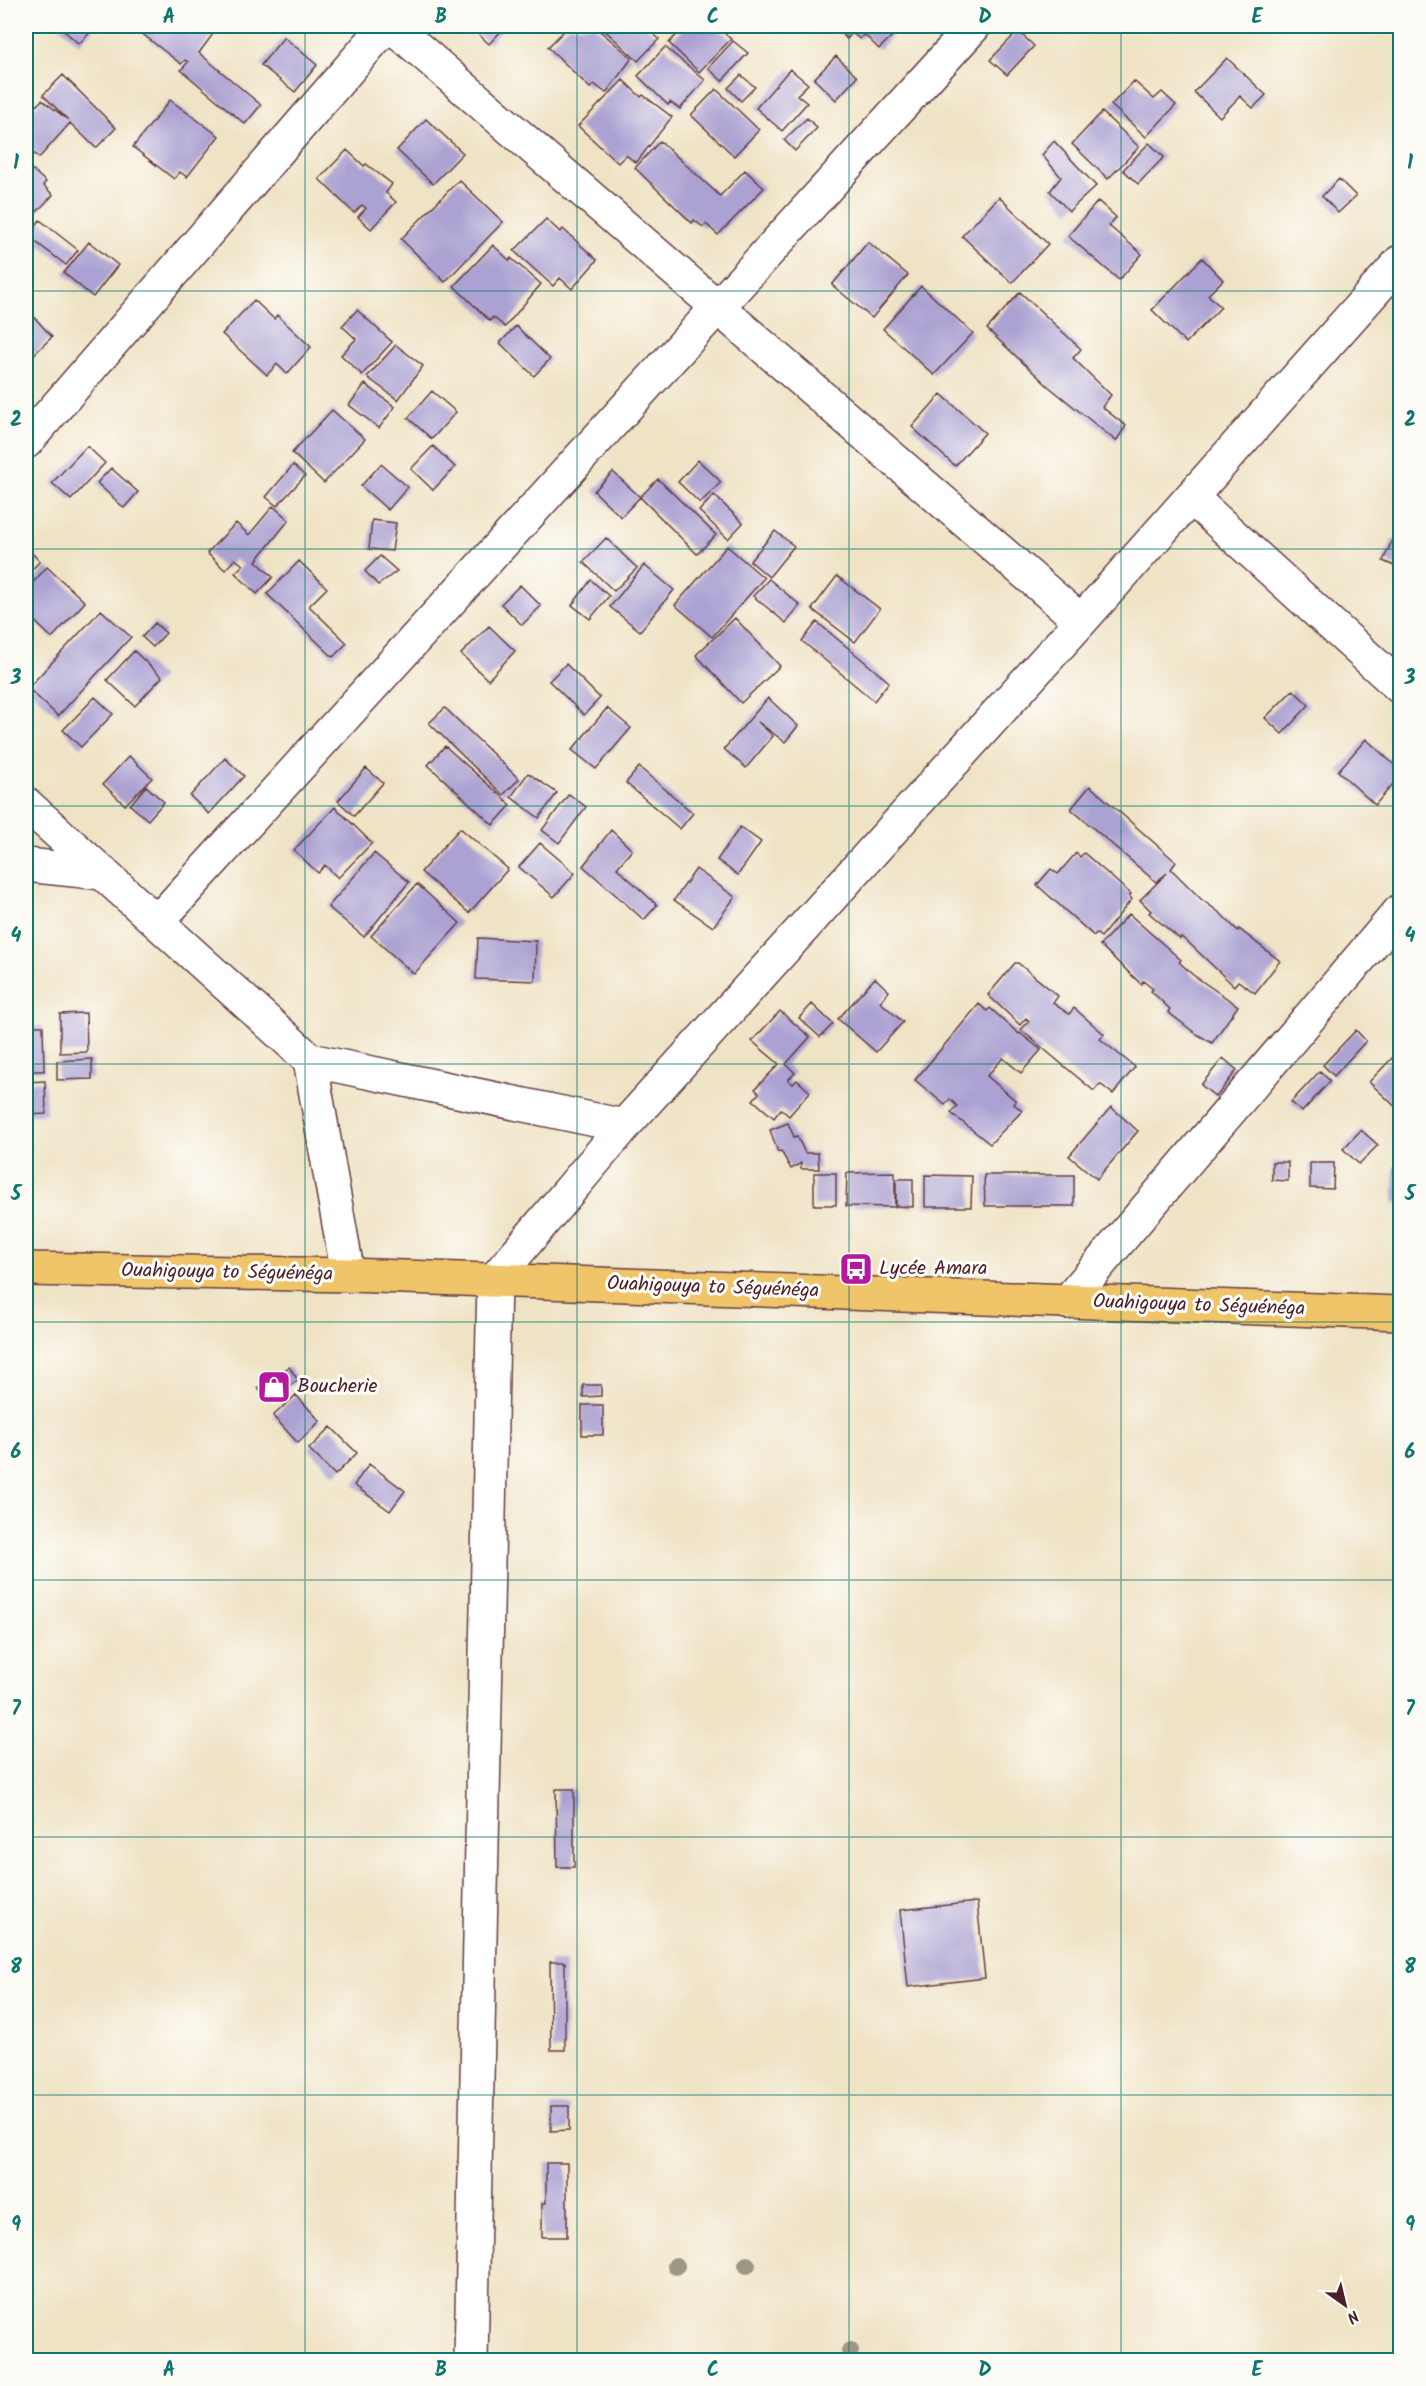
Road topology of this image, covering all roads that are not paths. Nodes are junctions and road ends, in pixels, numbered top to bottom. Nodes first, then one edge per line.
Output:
1 (386, 26) edge
2 (392, 26) edge
3 (974, 26) edge
4 (1401, 262) edge
5 (717, 307) junction
6 (26, 442) edge
7 (1191, 497) junction
8 (1081, 621) junction
9 (1401, 687) edge
10 (26, 804) edge
11 (26, 865) edge
12 (103, 873) junction
13 (1401, 911) edge
14 (157, 922) junction
15 (310, 1059) junction
16 (624, 1126) junction
17 (26, 1269) edge
18 (348, 1275) junction
19 (494, 1280) junction
20 (1067, 1302) junction
21 (1401, 1313) edge
22 (471, 2361) edge

1 - 6 street
2 - 5 street
3 - 5 street
4 - 7 street
5 - 8 street
5 - 14 street
7 - 8 street
7 - 9 street
8 - 16 street
10 - 12 street
11 - 12 street
12 - 14 street
13 - 20 street
14 - 15 street
15 - 16 street
15 - 18 street
16 - 19 street
17 - 18 main road, Ouahigouya to Séguénéga
18 - 19 main road, Ouahigouya to Séguénéga
19 - 20 main road, Ouahigouya to Séguénéga
19 - 22 street
20 - 21 main road, Ouahigouya to Séguénéga

